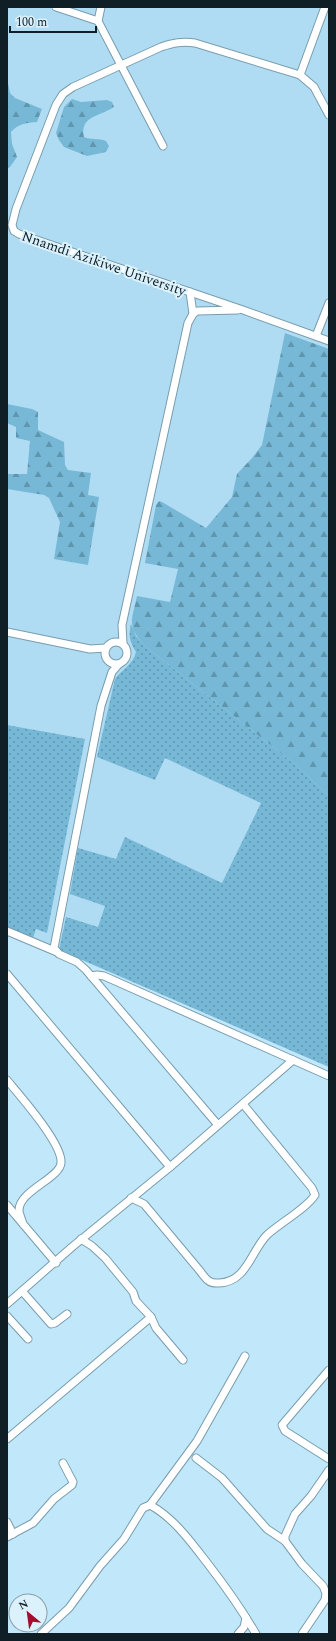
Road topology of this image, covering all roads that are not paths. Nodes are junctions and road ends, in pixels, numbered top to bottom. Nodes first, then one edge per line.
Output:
1 (56, 7) edge
2 (102, 7) edge
3 (325, 7) edge
4 (98, 21) junction
5 (121, 65) junction
6 (300, 75) junction
7 (329, 115) edge
8 (163, 146) dead end
9 (190, 292) junction
10 (329, 303) edge
11 (243, 310) junction
12 (193, 314) junction
13 (316, 336) junction
14 (329, 341) edge
15 (122, 625) junction
16 (7, 632) edge
17 (114, 642) junction
18 (124, 644) junction
19 (106, 648) junction
20 (90, 649) junction
21 (107, 660) junction
22 (119, 664) junction
23 (112, 672) junction
24 (7, 931) edge
25 (57, 952) junction
26 (7, 974) edge
27 (91, 976) junction
28 (293, 1060) junction
29 (329, 1076) edge
30 (7, 1080) edge
31 (243, 1104) junction
32 (218, 1125) junction
33 (170, 1167) junction
34 (131, 1198) junction
35 (7, 1205) edge
36 (23, 1224) junction
37 (81, 1240) junction
38 (56, 1263) junction
39 (22, 1291) junction
40 (8, 1301) edge
41 (67, 1314) dead end
42 (7, 1316) edge
43 (151, 1317) junction
44 (28, 1339) dead end
45 (245, 1356) dead end
46 (183, 1360) dead end
47 (329, 1370) edge
48 (7, 1439) edge
49 (196, 1458) dead end
50 (329, 1459) edge
51 (63, 1462) dead end
52 (329, 1470) edge
53 (150, 1505) junction
54 (7, 1522) edge
55 (10, 1536) edge
56 (285, 1541) junction
57 (246, 1618) junction
58 (240, 1633) edge
59 (256, 1633) edge
60 (41, 1634) edge
61 (302, 1634) edge

1 - 4 street
2 - 4 street
3 - 6 street
4 - 5 street
5 - 6 street, Nnamdi Azikiwe University
5 - 8 street
5 - 9 street, Nnamdi Azikiwe University
6 - 7 street, Nnamdi Azikiwe University
9 - 11 street, Nnamdi Azikiwe University
9 - 12 street
10 - 13 street
11 - 12 street
11 - 13 street, Nnamdi Azikiwe University
12 - 15 street
13 - 14 street, Nnamdi Azikiwe University
15 - 17 street
15 - 18 street
16 - 20 street
17 - 18 street
17 - 19 street
18 - 22 street
19 - 20 street
19 - 21 street
20 - 21 street
21 - 22 street
21 - 23 street
22 - 23 street
23 - 25 street
24 - 25 street
25 - 27 street
26 - 33 street
27 - 28 street
27 - 32 street
28 - 29 street
28 - 31 street
30 - 36 street
31 - 32 street
31 - 34 street
32 - 33 street
33 - 34 street
34 - 37 street
35 - 36 street
36 - 38 street
37 - 38 street
37 - 43 street
38 - 39 street
39 - 40 street
39 - 41 street
42 - 44 street
43 - 46 street
43 - 48 street
45 - 53 street
47 - 50 street
49 - 56 street
51 - 55 street
52 - 56 street
53 - 57 street
53 - 60 street
54 - 55 street
56 - 61 street
57 - 58 street
57 - 59 street
58 - 59 street

